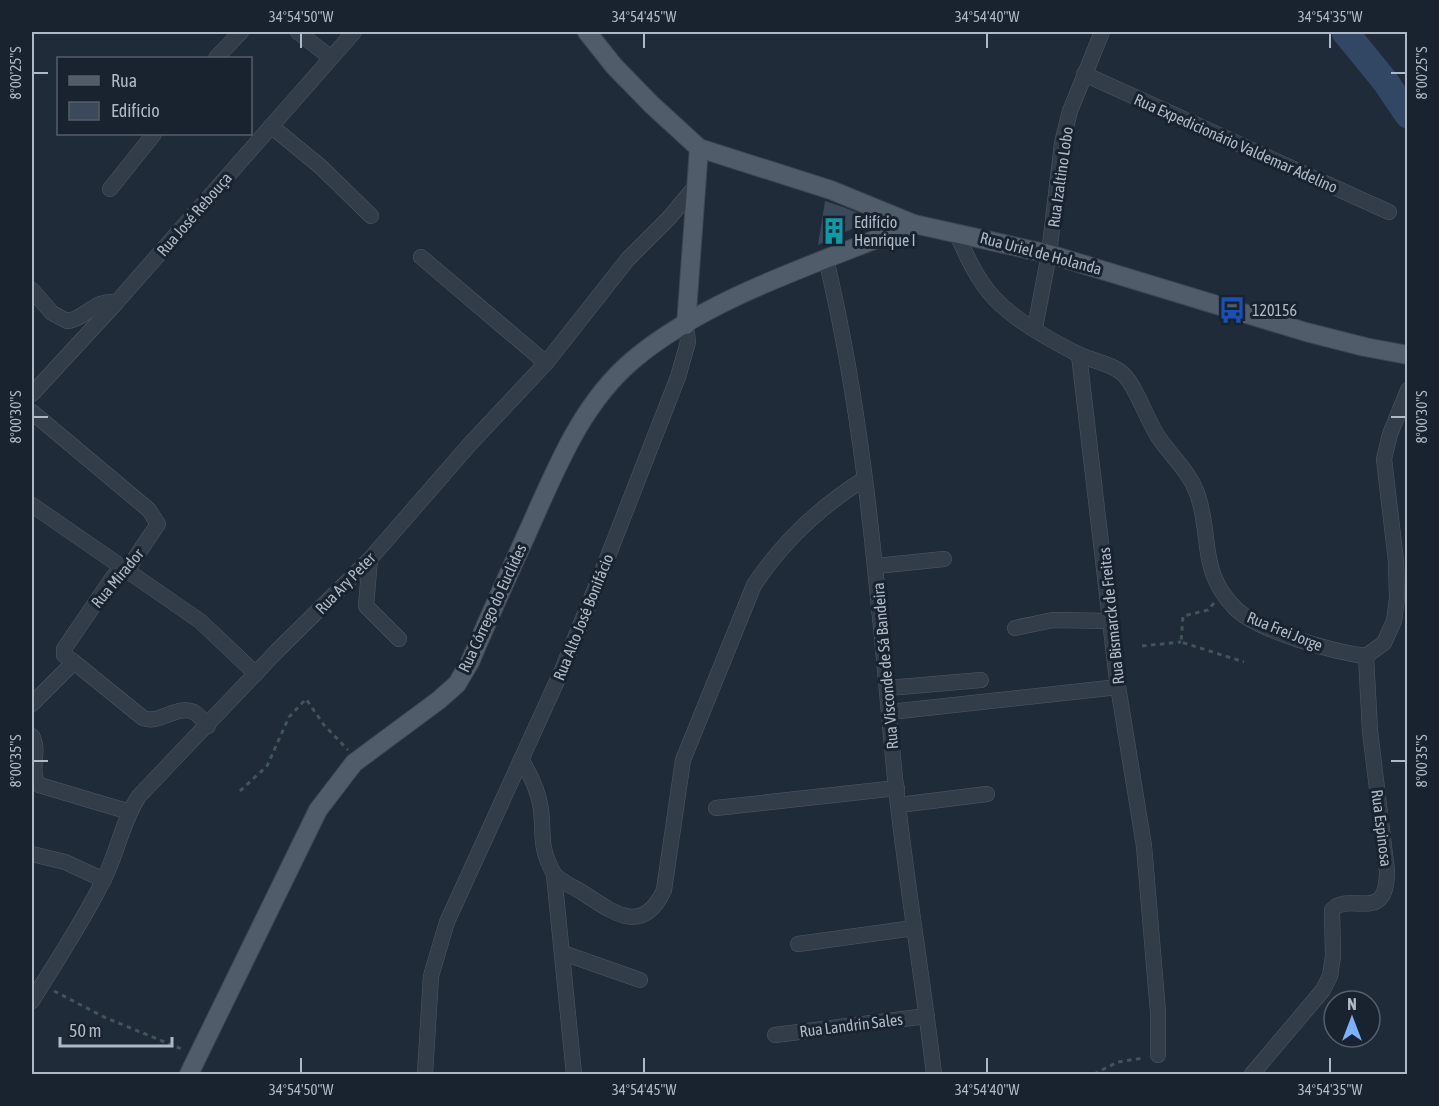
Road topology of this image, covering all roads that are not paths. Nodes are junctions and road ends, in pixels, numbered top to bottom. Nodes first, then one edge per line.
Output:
1 (241, 32) edge
2 (298, 32) edge
3 (354, 32) edge
4 (587, 32) edge
5 (1100, 32) edge
6 (217, 57) edge
7 (331, 58) junction
8 (1084, 74) junction
9 (271, 126) junction
10 (153, 135) edge
11 (699, 148) junction
12 (694, 188) junction
13 (110, 189) dead end
14 (1389, 212) dead end
15 (371, 216) dead end
16 (914, 224) junction
17 (956, 232) junction
18 (1049, 254) junction
19 (421, 257) dead end
20 (826, 259) junction
21 (32, 290) edge
22 (116, 303) junction
23 (686, 325) junction
24 (1035, 328) junction
25 (1079, 355) junction
26 (1407, 355) edge
27 (546, 363) junction
28 (1407, 390) edge
29 (32, 394) edge
30 (32, 412) edge
31 (864, 479) junction
32 (32, 505) edge
33 (370, 559) junction
34 (944, 559) dead end
35 (876, 566) junction
36 (127, 570) junction
37 (1111, 621) junction
38 (1015, 628) dead end
39 (399, 639) dead end
40 (1366, 656) junction
41 (74, 662) junction
42 (256, 674) junction
43 (981, 680) dead end
44 (1118, 687) junction
45 (888, 688) junction
46 (32, 704) edge
47 (890, 712) junction
48 (208, 726) junction
49 (32, 736) edge
50 (521, 759) junction
51 (897, 788) junction
52 (987, 794) dead end
53 (899, 805) junction
54 (716, 808) dead end
55 (130, 812) junction
56 (32, 854) edge
57 (555, 875) junction
58 (104, 880) junction
59 (914, 928) junction
60 (798, 944) dead end
61 (563, 953) junction
62 (640, 980) dead end
63 (32, 1001) edge
64 (927, 1016) junction
65 (775, 1035) dead end
66 (1158, 1055) road end
67 (189, 1074) edge
68 (425, 1074) edge
69 (574, 1074) edge
70 (934, 1074) edge
71 (1252, 1074) edge

1 - 6 street
2 - 7 street
3 - 7 street, Rua José Rebouça
4 - 11 main road
5 - 8 street, Rua Izaltino Lobo
7 - 9 street, Rua José Rebouça
8 - 14 street, Rua Expedicionário Valdemar Adelino
8 - 18 street, Rua Izaltino Lobo
9 - 15 street
9 - 22 street, Rua José Rebouça
10 - 13 street
11 - 12 main road, Rua Alto José Bonifácio
11 - 16 main road, Rua Uriel de Holanda
12 - 23 main road, Rua Alto José Bonifácio
12 - 27 street, Rua Ary Peter
16 - 17 main road, Rua Uriel de Holanda
16 - 20 main road
17 - 18 main road, Rua Uriel de Holanda
17 - 24 street
18 - 24 street, Rua Izaltino Lobo
18 - 26 main road, Rua Uriel de Holanda
19 - 27 street
20 - 23 main road
20 - 31 street, Rua Visconde de Sá Bandeira
21 - 22 street
22 - 29 street, Rua José Rebouça
23 - 50 street, Rua Alto José Bonifácio
23 - 67 main road, Rua Córrego do Euclides
24 - 25 street
25 - 37 street, Rua Bismarck de Freitas
25 - 40 street, Rua Frei Jorge
27 - 33 street, Rua Ary Peter
28 - 40 street
30 - 36 street, Rua Mirador
31 - 35 street, Rua Visconde de Sá Bandeira
31 - 57 street
32 - 36 street
33 - 39 street
33 - 42 street, Rua Ary Peter
34 - 35 street
35 - 45 street, Rua Visconde de Sá Bandeira
36 - 41 street, Rua Mirador
36 - 42 street
37 - 38 street
37 - 44 street, Rua Bismarck de Freitas
40 - 71 street, Rua Espinosa
41 - 46 street
41 - 48 street
42 - 48 street, Rua Ary Peter
43 - 45 street
44 - 47 street
44 - 66 street, Rua Bismarck de Freitas
45 - 47 street, Rua Visconde de Sá Bandeira
47 - 51 street, Rua Visconde de Sá Bandeira
48 - 55 street, Rua Ary Peter
49 - 55 street
50 - 57 street
50 - 68 street, Rua Alto José Bonifácio
51 - 53 street, Rua Visconde de Sá Bandeira
51 - 54 street
52 - 53 street
53 - 59 street, Rua Visconde de Sá Bandeira
55 - 58 street, Rua Ary Peter
56 - 58 street
57 - 61 street
58 - 63 street, Rua Ary Peter
59 - 60 street
59 - 64 street, Rua Visconde de Sá Bandeira
61 - 62 street
61 - 69 street
64 - 65 street, Rua Landrin Sales
64 - 70 street, Rua Visconde de Sá Bandeira

